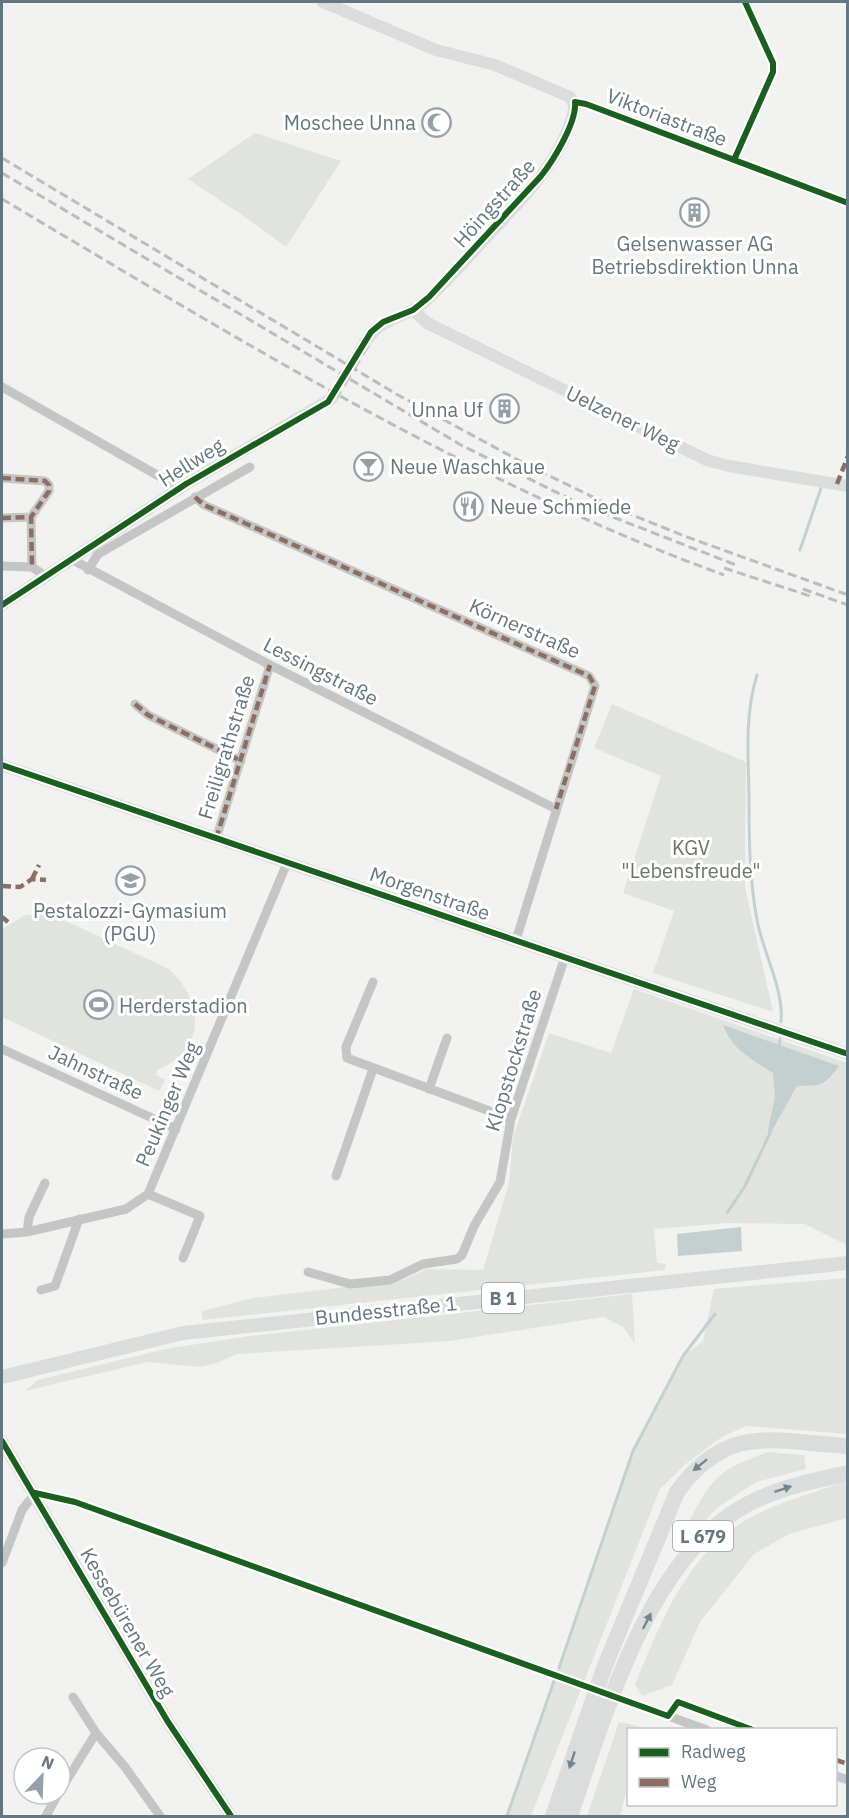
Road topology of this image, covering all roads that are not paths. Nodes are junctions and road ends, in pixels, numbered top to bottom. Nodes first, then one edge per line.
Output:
1 (323, 2) edge
2 (575, 102) junction
3 (848, 203) edge
4 (413, 310) junction
5 (366, 341) tunnel mouth
6 (2, 387) edge
7 (331, 399) tunnel mouth
8 (250, 467) dead end
9 (2, 478) edge
10 (848, 486) edge
11 (175, 492) junction
12 (195, 497) junction
13 (31, 517) junction
14 (2, 518) edge
15 (72, 560) junction
16 (2, 566) edge
17 (32, 567) junction
18 (88, 570) junction
19 (47, 577) junction
20 (2, 605) edge
21 (270, 665) junction
22 (135, 704) dead end
23 (241, 761) junction
24 (2, 765) edge
25 (556, 809) junction
26 (216, 838) junction
27 (287, 863) junction
28 (516, 940) junction
29 (565, 957) junction
30 (373, 982) dead end
31 (447, 1038) dead end
32 (2, 1048) edge
33 (848, 1054) edge
34 (373, 1069) junction
35 (429, 1089) junction
36 (511, 1119) junction
37 (176, 1129) junction
38 (336, 1176) dead end
39 (45, 1183) dead end
40 (148, 1194) junction
41 (79, 1220) junction
42 (27, 1232) junction
43 (2, 1234) edge
44 (183, 1258) dead end
45 (848, 1263) edge
46 (308, 1272) dead end
47 (41, 1290) dead end
48 (3, 1379) edge
49 (2, 1441) edge
50 (848, 1446) edge
51 (848, 1473) edge
52 (35, 1493) junction
53 (2, 1563) edge
54 (73, 1697) dead end
55 (668, 1716) dead end
56 (701, 1728) edge
57 (96, 1733) junction
58 (72, 1772) edge
59 (160, 1816) edge
60 (231, 1816) edge
61 (553, 1816) edge
62 (570, 1816) edge

1 - 2 street, Viktoriastraße
2 - 3 street, Viktoriastraße
2 - 4 street, Höingstraße
4 - 5 street
4 - 10 street, Uelzener Weg
6 - 11 street
7 - 11 street, Hellweg
8 - 12 street, Hellweg
9 - 13 street
11 - 15 street, Hellweg
12 - 18 street, Hellweg
12 - 25 street, Körnerstraße
13 - 14 street
13 - 17 street
15 - 18 street, Lessingstraße
15 - 19 street, Hellweg
16 - 17 street
17 - 19 street
18 - 21 street, Lessingstraße
19 - 20 street, Hellweg
21 - 23 street, Freiligrathstraße
21 - 25 street, Lessingstraße
22 - 23 street
23 - 26 street, Freiligrathstraße
24 - 26 street, Morgenstraße
25 - 28 street, Körnerstraße
26 - 27 street, Morgenstraße
27 - 28 street, Morgenstraße
27 - 37 street, Peukinger Weg
28 - 29 street, Morgenstraße
29 - 33 street, Morgenstraße
29 - 36 street, Klopstockstraße
30 - 34 street
31 - 35 street
32 - 37 street, Jahnstraße
34 - 35 street
34 - 38 street
35 - 36 street
36 - 46 street, Klopstockstraße
37 - 40 street, Peukinger Weg
39 - 42 street
40 - 41 street, Peukinger Weg
40 - 44 street, Peukinger Weg
41 - 42 street, Peukinger Weg
41 - 47 street
42 - 43 street, Peukinger Weg
45 - 48 main road, Bundesstraße 1 / B 1
49 - 52 street, Kessebürener Weg
50 -> 61 highway, L 679
62 -> 51 highway, L 679
52 - 53 street
52 - 60 street, Kessebürener Weg
54 - 57 street
55 - 56 street
57 - 58 street
57 - 59 street

